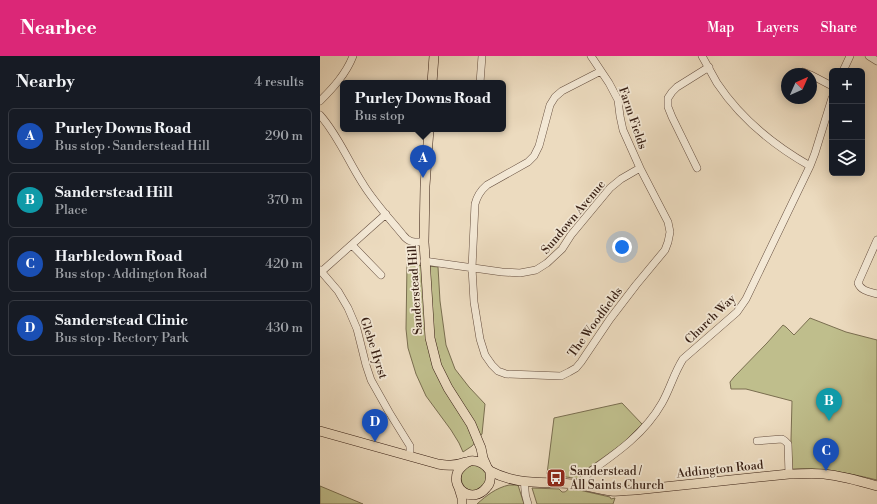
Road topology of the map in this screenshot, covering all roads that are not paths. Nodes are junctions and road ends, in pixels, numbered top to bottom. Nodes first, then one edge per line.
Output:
1 (353, 56) edge
2 (434, 56) edge
3 (482, 56) edge
4 (591, 56) edge
5 (702, 56) edge
6 (850, 56) edge
7 (869, 56) edge
8 (877, 61) edge
9 (709, 67) junction
10 (844, 68) edge
11 (601, 71) junction
12 (817, 78) edge
13 (432, 80) edge
14 (480, 80) edge
15 (829, 84) edge
16 (320, 101) edge
17 (830, 104) edge
18 (320, 115) edge
19 (429, 132) edge
20 (810, 166) junction
21 (640, 168) junction
22 (697, 168) dead end
23 (386, 214) junction
24 (877, 240) edge
25 (424, 242) junction
26 (352, 245) junction
27 (424, 261) junction
28 (472, 268) junction
29 (321, 271) edge
30 (381, 275) dead end
31 (877, 294) edge
32 (320, 431) edge
33 (477, 438) junction
34 (757, 441) dead end
35 (409, 456) junction
36 (468, 462) junction
37 (438, 464) junction
38 (489, 469) junction
39 (789, 474) junction
40 (521, 482) junction
41 (583, 485) junction
42 (458, 486) junction
43 (877, 486) edge
44 (482, 493) junction
45 (462, 504) edge
46 (469, 504) edge
47 (528, 504) edge

1 - 16 street
2 - 13 main road
3 - 14 street
4 - 11 street, Farm Fields
5 - 9 street
6 - 10 street
7 - 8 street
9 - 20 street
9 - 22 street
11 - 21 street, Farm Fields
11 - 28 street, The Woodfields
12 - 15 street
17 - 20 street, Church Way
18 - 23 street
19 - 25 main road, Sanderstead Hill
20 - 41 street, Church Way
21 - 28 street, Sundown Avenue
21 - 28 street, The Woodfields
23 - 25 street
23 - 26 street
24 - 31 street
25 - 27 main road, Sanderstead Hill
26 - 29 street
26 - 30 street
27 - 28 street, Sundown Avenue
27 - 33 main road, Sanderstead Hill
29 - 35 street, Glebe Hyrst
32 - 35 main road
33 - 36 main road
33 - 38 main road, Sanderstead Hill
34 - 39 street
35 - 37 main road
36 - 37 main road
36 - 38 main road
36 - 42 main road
37 - 42 main road
38 - 40 main road
38 - 44 main road
39 - 41 main road, Addington Road
39 - 43 main road, Addington Road
40 - 41 main road, Addington Road
40 - 44 main road
40 - 47 street
42 - 44 main road
42 - 45 main road
44 - 46 main road

